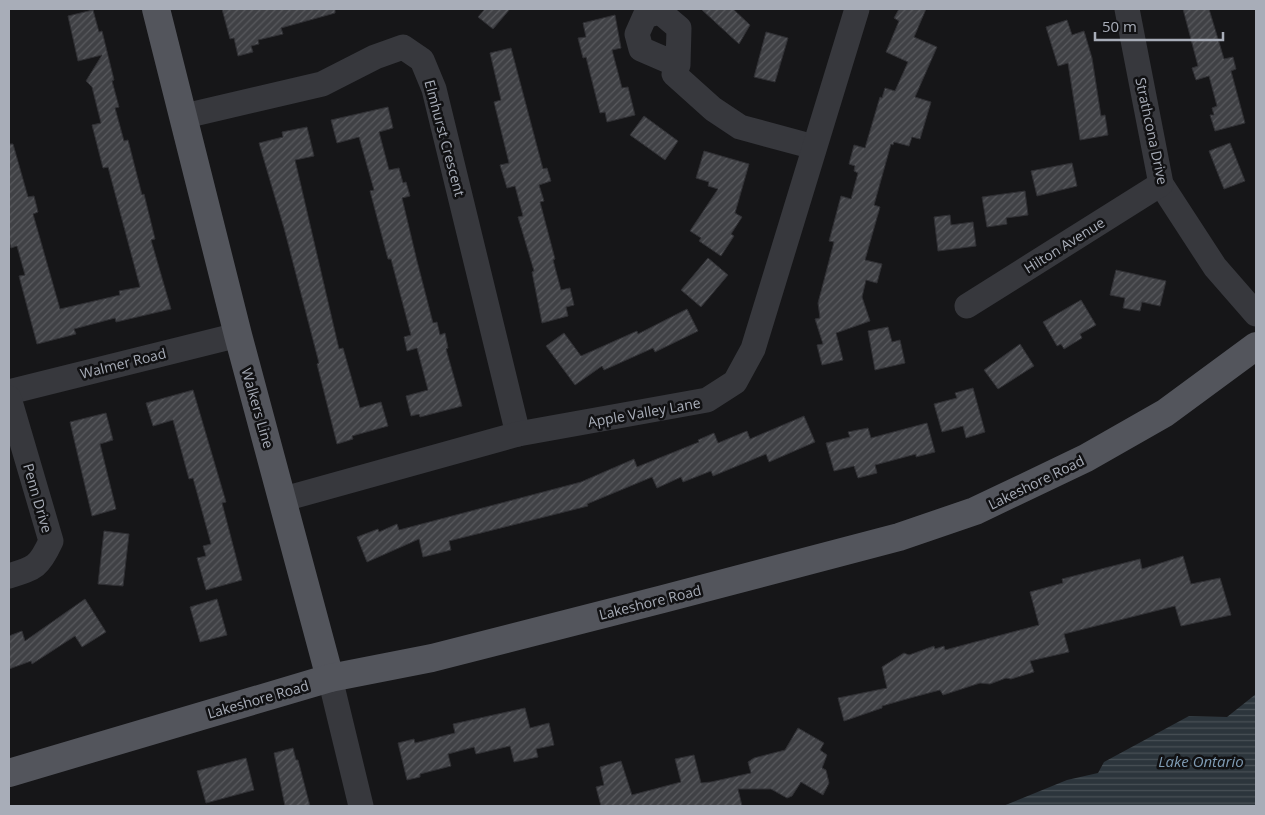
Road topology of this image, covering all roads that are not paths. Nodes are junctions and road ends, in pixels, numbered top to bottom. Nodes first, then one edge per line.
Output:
1 (156, 9) edge
2 (856, 9) edge
3 (1128, 9) edge
4 (678, 65) dead end
5 (185, 116) junction
6 (814, 147) junction
7 (1161, 184) junction
8 (967, 306) dead end
9 (1256, 314) edge
10 (238, 335) junction
11 (1256, 346) edge
12 (9, 392) edge
13 (9, 398) edge
14 (518, 434) junction
15 (284, 498) junction
16 (9, 576) edge
17 (330, 678) junction
18 (9, 773) edge
19 (360, 806) edge

1 - 5 main road, Walkers Line
2 - 6 street, Apple Valley Lane
3 - 7 street, Strathcona Drive
4 - 6 street
5 - 10 main road, Walkers Line
5 - 14 street, Elmhurst Crescent
6 - 14 street, Apple Valley Lane
7 - 8 street, Hilton Avenue
7 - 9 street, Strathcona Drive
10 - 12 street, Walmer Road
10 - 15 main road, Walkers Line
11 - 17 main road, Lakeshore Road
13 - 16 street, Penn Drive
14 - 15 street, Apple Valley Lane
15 - 17 main road, Walkers Line
17 - 18 main road, Lakeshore Road
17 - 19 street, Walkers Line

